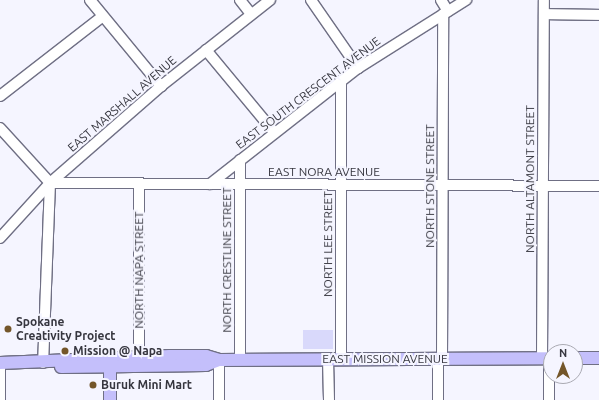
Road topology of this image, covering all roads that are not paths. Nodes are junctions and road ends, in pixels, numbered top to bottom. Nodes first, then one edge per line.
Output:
1 (90, 0) edge
2 (240, 0) edge
3 (270, 0) edge
4 (311, 0) edge
5 (441, 0) edge
6 (466, 0) edge
7 (544, 0) edge
8 (446, 12) junction
9 (251, 14) junction
10 (544, 14) junction
11 (599, 15) edge
12 (104, 16) junction
13 (206, 50) junction
14 (358, 68) junction
15 (341, 81) junction
16 (161, 86) junction
17 (0, 96) edge
18 (0, 128) edge
19 (274, 132) junction
20 (240, 160) junction
21 (50, 183) junction
22 (139, 184) junction
23 (210, 184) junction
24 (240, 185) junction
25 (341, 185) junction
26 (443, 185) junction
27 (543, 186) junction
28 (599, 186) edge
29 (0, 238) edge
30 (547, 344) edge
31 (139, 356) junction
32 (440, 358) junction
33 (543, 358) edge
34 (583, 358) edge
35 (599, 358) edge
36 (328, 359) junction
37 (341, 359) junction
38 (219, 360) junction
39 (240, 360) junction
40 (110, 362) junction
41 (43, 363) junction
42 (0, 364) edge
43 (548, 384) edge
44 (0, 400) edge
45 (110, 400) edge
46 (219, 400) edge
47 (329, 400) edge
48 (438, 400) edge
49 (549, 400) edge

1 - 12 street
2 - 9 street
3 - 9 street, EAST MARSHALL AVENUE
4 - 14 street
5 - 8 street
6 - 8 street, EAST SOUTH CRESCENT AVENUE
7 - 10 street, NORTH ALTAMONT STREET
8 - 14 street, EAST SOUTH CRESCENT AVENUE
8 - 26 street, NORTH STONE STREET
9 - 13 street, EAST MARSHALL AVENUE
10 - 11 street
10 - 27 street, NORTH ALTAMONT STREET
12 - 16 street
12 - 17 street
13 - 16 street, EAST MARSHALL AVENUE
13 - 19 street
14 - 15 street, EAST SOUTH CRESCENT AVENUE
15 - 19 street, EAST SOUTH CRESCENT AVENUE
15 - 25 street, NORTH LEE STREET
16 - 21 street, EAST MARSHALL AVENUE
18 - 21 street
19 - 20 street, EAST SOUTH CRESCENT AVENUE
20 - 23 street, EAST SOUTH CRESCENT AVENUE
20 - 24 street, NORTH CRESTLINE STREET
21 - 22 street, EAST NORA AVENUE
21 - 29 street, EAST MARSHALL AVENUE
21 - 41 street
22 - 23 street, EAST NORA AVENUE
22 - 31 street, NORTH NAPA STREET
23 - 24 street, EAST NORA AVENUE
24 - 25 street, EAST NORA AVENUE
24 - 39 street, NORTH CRESTLINE STREET
25 - 26 street, EAST NORA AVENUE
25 - 37 street, NORTH LEE STREET
26 - 27 street, EAST NORA AVENUE
26 - 32 street, NORTH STONE STREET
27 - 28 street, EAST NORA AVENUE
27 - 30 street, NORTH ALTAMONT STREET
31 - 38 main road, EAST MISSION AVENUE
31 - 40 main road, EAST MISSION AVENUE
32 - 33 main road, EAST MISSION AVENUE
32 - 37 main road, EAST MISSION AVENUE
32 - 48 street, NORTH STONE STREET
34 - 35 main road
36 - 37 main road, EAST MISSION AVENUE
36 - 39 main road, EAST MISSION AVENUE
36 - 47 street
38 - 39 main road, EAST MISSION AVENUE
38 - 40 main road, EAST MISSION AVENUE
38 - 46 street
40 - 41 main road, EAST MISSION AVENUE
40 - 45 main road
41 - 42 main road, EAST MISSION AVENUE
42 - 44 street
43 - 49 street, NORTH ALTAMONT STREET

